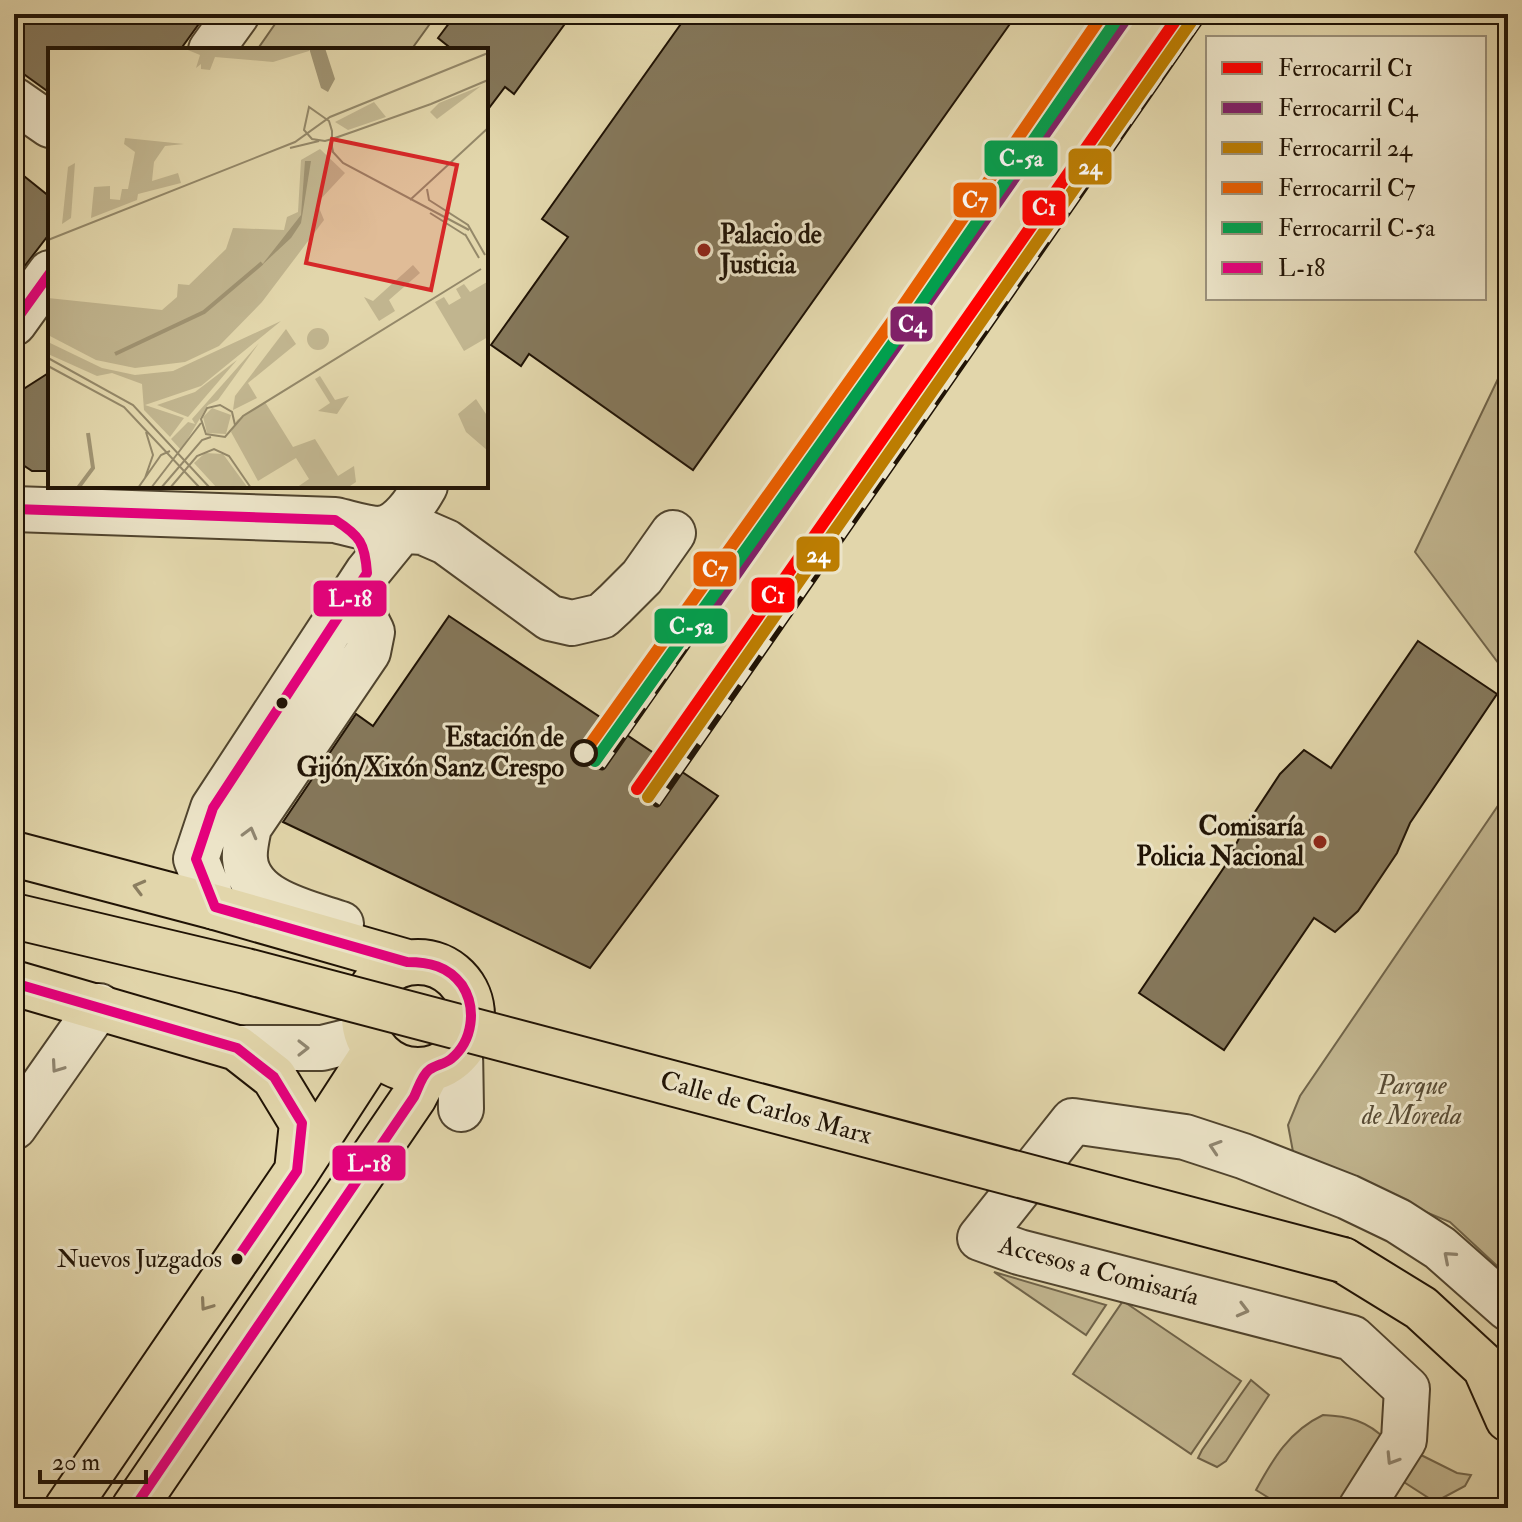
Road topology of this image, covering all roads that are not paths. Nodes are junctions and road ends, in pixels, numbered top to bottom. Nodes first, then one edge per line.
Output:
1 (237, 14) edge
2 (212, 48) edge
3 (14, 100) edge
4 (48, 124) edge
5 (48, 276) edge
6 (14, 323) edge
7 (14, 509) edge
8 (408, 516) edge
9 (335, 520) junction
10 (673, 533) dead end
11 (360, 584) junction
12 (14, 854) edge
13 (215, 907) junction
14 (14, 916) edge
15 (418, 962) junction
16 (14, 983) edge
17 (99, 1006) junction
18 (371, 1044) junction
19 (237, 1048) junction
20 (444, 1059) junction
21 (461, 1109) dead end
22 (14, 1127) edge
23 (297, 1171) junction
24 (1508, 1308) edge
25 (1496, 1374) edge
26 (1508, 1419) edge
27 (67, 1508) edge
28 (134, 1508) edge
29 (1361, 1508) edge

1 - 2 street
3 - 4 street
5 - 6 street
7 - 9 street
8 - 9 street
8 - 10 street
8 - 11 street
9 - 11 street
11 - 13 street
15 -> 11 street
13 -> 12 main road
13 - 15 main road
14 - 25 main road, Calle de Carlos Marx, bridge
15 - 18 main road
15 - 20 main road
16 - 17 main road
17 - 19 main road
17 -> 22 street
19 -> 18 street
18 - 20 main road
18 - 23 main road
19 - 23 main road
20 - 21 street
20 - 28 main road
23 -> 27 main road
24 -> 29 street, Accesos a Comisaría
25 - 26 main road, Calle de Carlos Marx

